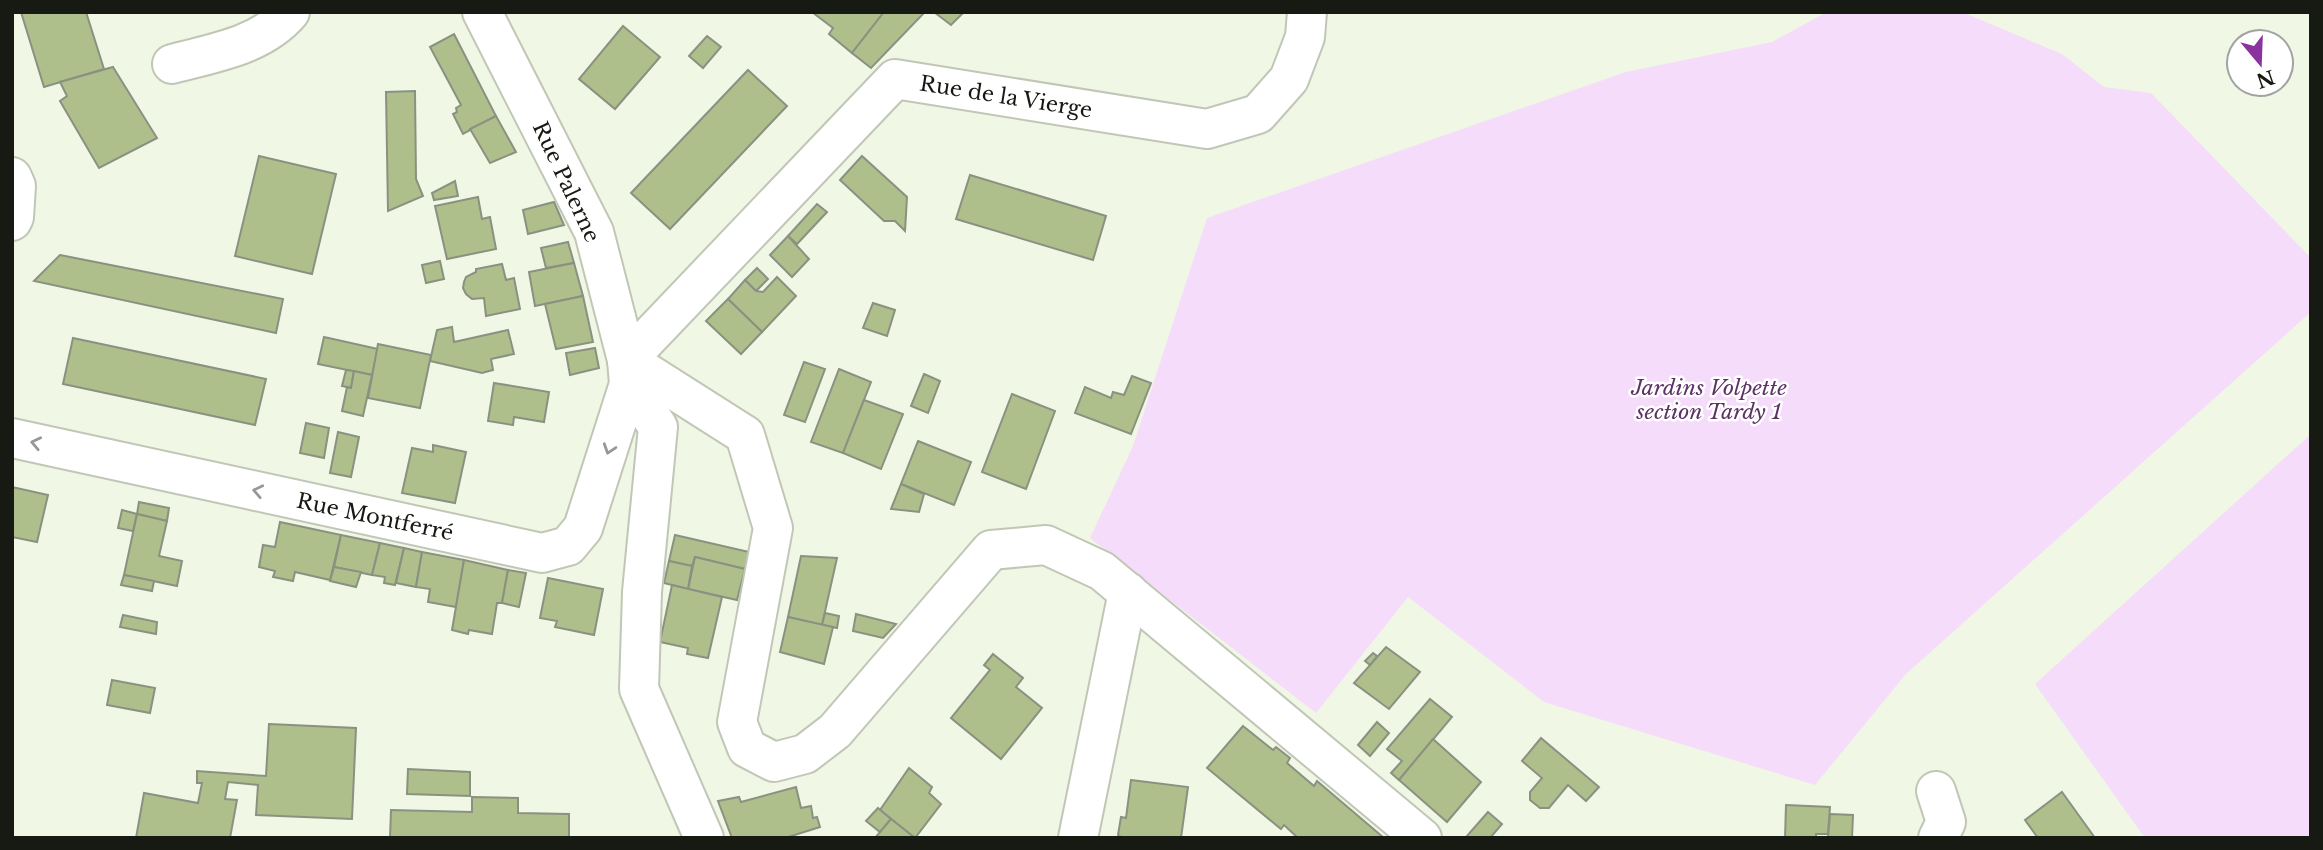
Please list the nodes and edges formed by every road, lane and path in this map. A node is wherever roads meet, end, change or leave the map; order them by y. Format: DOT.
graph roads {
  1 [pos="290,12"];
  2 [pos="482,12"];
  3 [pos="1307,12"];
  4 [pos="172,64"];
  5 [pos="12,177"];
  6 [pos="12,221"];
  7 [pos="628,372"];
  8 [pos="12,438"];
  9 [pos="1128,592"];
  10 [pos="1936,791"];
  11 [pos="704,838"];
  12 [pos="1078,838"];
  13 [pos="1422,838"];
  14 [pos="1938,838"];
  1 -- 4 [label="street"];
  2 -- 7 [label="street, Rue Palerne"];
  3 -- 7 [label="street, Rue de la Vierge"];
  5 -- 6 [label="street"];
  7 -- 8 [label="street, Rue Montferré, one-way"];
  7 -- 9 [label="street"];
  7 -- 11 [label="street"];
  9 -- 12 [label="street"];
  9 -- 13 [label="street"];
  10 -- 14 [label="street"];
}
